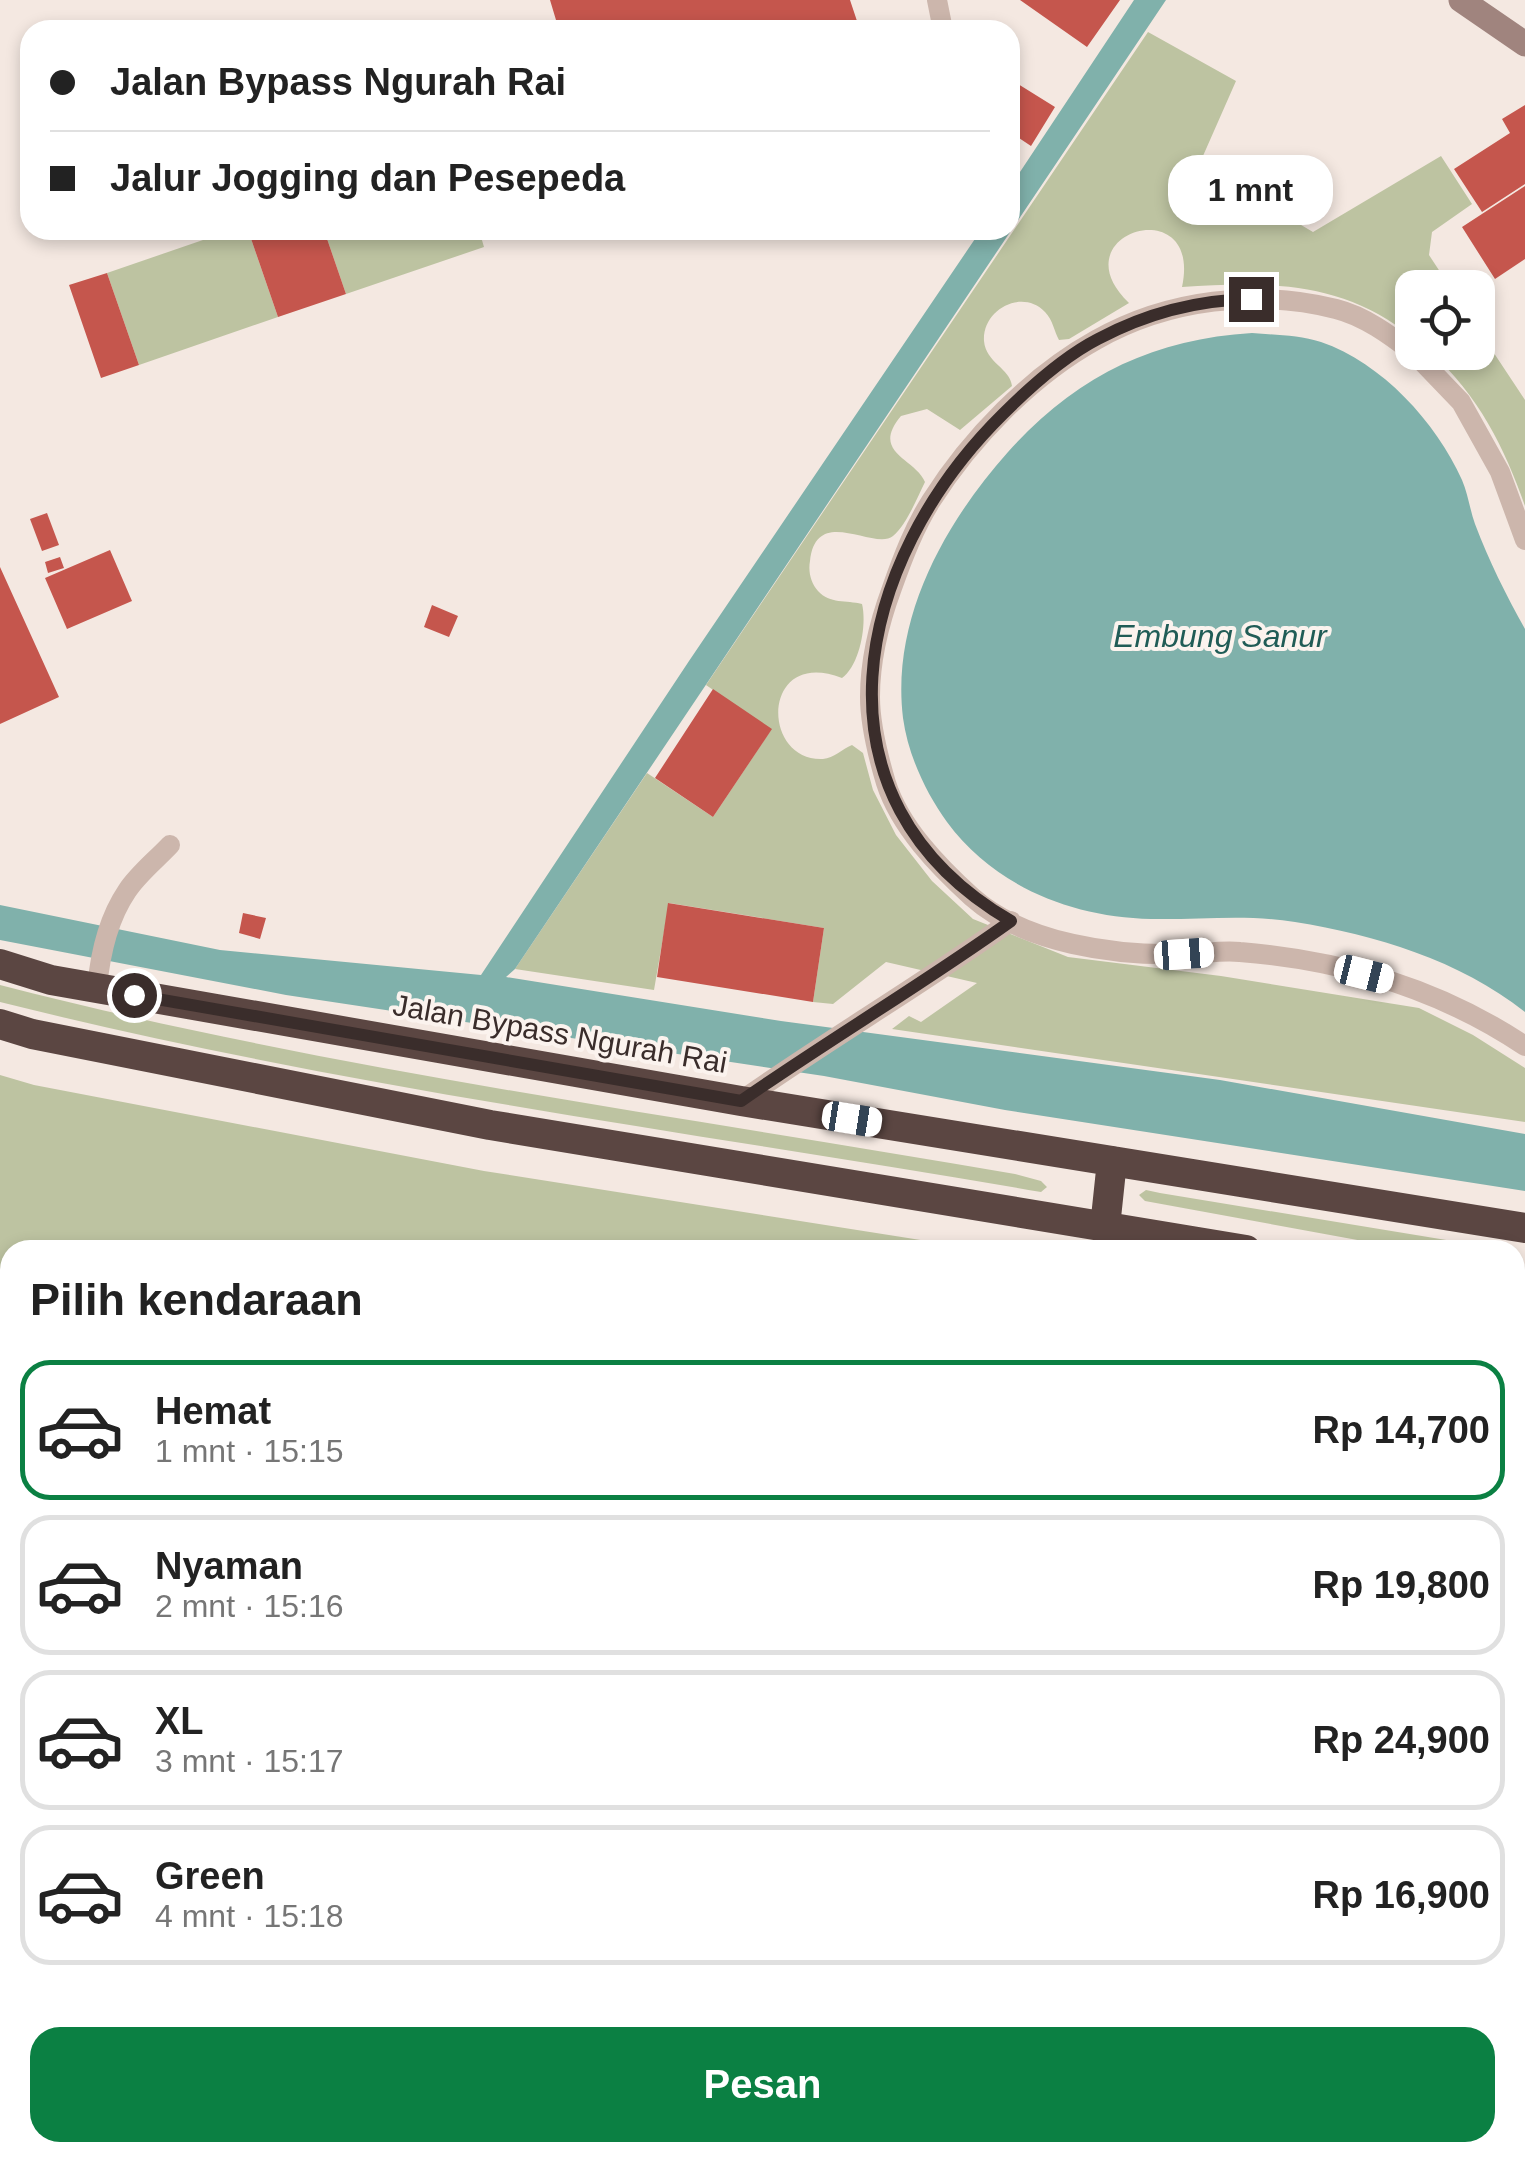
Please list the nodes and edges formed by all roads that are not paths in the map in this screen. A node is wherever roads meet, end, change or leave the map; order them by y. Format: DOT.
graph roads {
  1 [pos="1461,0"];
  2 [pos="1525,44"];
  3 [pos="1395,339"];
  4 [pos="1430,370"];
  5 [pos="1525,540"];
  6 [pos="170,846"];
  7 [pos="1011,921"];
  8 [pos="0,964"];
  9 [pos="98,977"];
  10 [pos="0,1024"];
  11 [pos="1525,1046"];
  12 [pos="741,1101"];
  13 [pos="1112,1161"];
  14 [pos="1105,1227"];
  15 [pos="1525,1228"];
  16 [pos="1185,1240"];
  1 -- 2 [label="street"];
  3 -- 7 [label="lane"];
  4 -- 5 [label="lane"];
  6 -- 9 [label="lane"];
  7 -- 11 [label="lane"];
  7 -- 12 [label="lane"];
  8 -- 9 [label="highway, Jalan Bypass Ngurah Rai"];
  9 -- 12 [label="highway, Jalan Bypass Ngurah Rai"];
  10 -- 14 [label="highway"];
  12 -- 13 [label="highway, Jalan Bypass Ngurah Rai"];
  13 -- 14 [label="highway"];
  13 -- 15 [label="highway, Jalan Bypass Ngurah Rai"];
  14 -- 16 [label="highway"];
}
